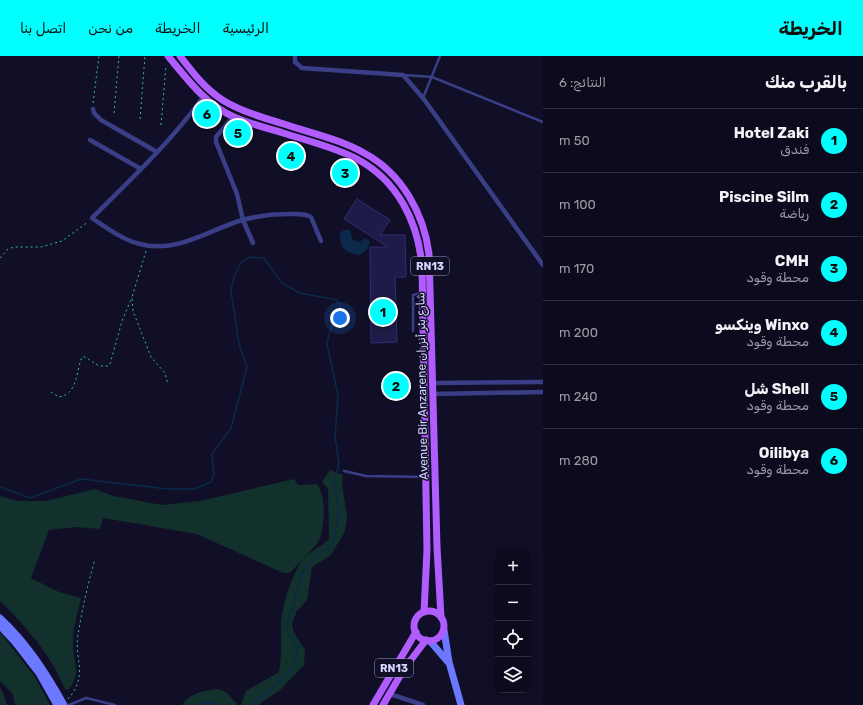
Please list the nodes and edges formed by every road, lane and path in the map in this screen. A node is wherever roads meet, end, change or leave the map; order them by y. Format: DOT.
graph roads {
  1 [pos="99,56"];
  2 [pos="119,56"];
  3 [pos="145,56"];
  4 [pos="168,56"];
  5 [pos="180,56"];
  6 [pos="295,56"];
  7 [pos="440,56"];
  8 [pos="166,64"];
  9 [pos="403,75"];
  10 [pos="432,76"];
  11 [pos="203,97"];
  12 [pos="423,98"];
  13 [pos="93,109"];
  14 [pos="114,113"];
  15 [pos="233,117"];
  16 [pos="140,118"];
  17 [pos="543,122"];
  18 [pos="161,125"];
  19 [pos="90,140"];
  20 [pos="157,152"];
  21 [pos="141,169"];
  22 [pos="92,218"];
  23 [pos="243,220"];
  24 [pos="321,241"];
  25 [pos="253,243"];
  26 [pos="148,246"];
  27 [pos="0,258"];
  28 [pos="543,265"];
  29 [pos="422,293"];
  30 [pos="132,298"];
  31 [pos="413,332"];
  32 [pos="543,382"];
  33 [pos="424,383"];
  34 [pos="433,383"];
  35 [pos="168,385"];
  36 [pos="51,392"];
  37 [pos="543,392"];
  38 [pos="424,394"];
  39 [pos="433,394"];
  40 [pos="344,471"];
  41 [pos="426,477"];
  42 [pos="94,559"];
  43 [pos="424,612"];
  44 [pos="441,617"];
  45 [pos="0,618"];
  46 [pos="0,626"];
  47 [pos="444,630"];
  48 [pos="416,632"];
  49 [pos="428,640"];
  50 [pos="449,662"];
  51 [pos="390,694"];
  52 [pos="63,705"];
  53 [pos="116,705"];
  54 [pos="373,705"];
  55 [pos="383,705"];
  56 [pos="423,705"];
  57 [pos="461,705"];
  1 -- 13 [label="path"];
  2 -- 14 [label="path"];
  3 -- 16 [label="path"];
  4 -- 11 [label="main road, Avenue Bir Anzarene شارع بئر أنزران / RN13"];
  5 -- 34 [label="main road, Avenue Bir Anzarene شارع بئر أنزران / RN13"];
  6 -- 9 [label="street"];
  7 -- 10 [label="lane"];
  8 -- 18 [label="path"];
  9 -- 10 [label="lane"];
  9 -- 12 [label="street"];
  10 -- 12 [label="lane"];
  10 -- 17 [label="lane"];
  11 -- 15 [label="main road, Avenue Bir Anzarene شارع بئر أنزران / RN13"];
  11 -- 20 [label="street"];
  12 -- 28 [label="street"];
  13 -- 20 [label="street"];
  15 -- 23 [label="street"];
  15 -- 29 [label="main road, Avenue Bir Anzarene شارع بئر أنزران / RN13"];
  19 -- 21 [label="street"];
  20 -- 21 [label="street"];
  21 -- 22 [label="street"];
  22 -- 26 [label="street"];
  22 -- 27 [label="path"];
  23 -- 24 [label="street"];
  23 -- 25 [label="street"];
  23 -- 26 [label="street"];
  26 -- 30 [label="path"];
  29 -- 31 [label="lane"];
  29 -- 33 [label="main road, Avenue Bir Anzarene شارع بئر أنزران / RN13"];
  30 -- 35 [label="path"];
  30 -- 36 [label="path"];
  32 -- 34 [label="street"];
  33 -- 34 [label="main road"];
  33 -- 38 [label="main road, Avenue Bir Anzarene شارع بئر أنزران / RN13"];
  34 -- 39 [label="main road, Avenue Bir Anzarene شارع بئر أنزران / RN13"];
  37 -- 39 [label="street"];
  38 -- 39 [label="main road"];
  38 -- 41 [label="main road, Avenue Bir Anzarene شارع بئر أنزران / RN13"];
  39 -- 44 [label="main road, Avenue Bir Anzarene شارع بئر أنزران / RN13"];
  40 -- 41 [label="lane"];
  41 -- 43 [label="main road, Avenue Bir Anzarene شارع بئر أنزران / RN13"];
  42 -- 52 [label="path"];
  43 -- 44 [label="main road"];
  43 -- 48 [label="main road, RN13"];
  44 -- 47 [label="main road, RN13"];
  45 -- 52 [label="main road"];
  46 -- 52 [label="main road"];
  47 -- 49 [label="main road, RN13"];
  47 -- 50 [label="main road"];
  48 -- 49 [label="main road"];
  48 -- 54 [label="main road, RN13"];
  49 -- 50 [label="main road"];
  49 -- 51 [label="main road, RN13"];
  50 -- 57 [label="main road"];
  51 -- 55 [label="main road, RN13"];
  51 -- 56 [label="street"];
  52 -- 53 [label="lane"];
}
